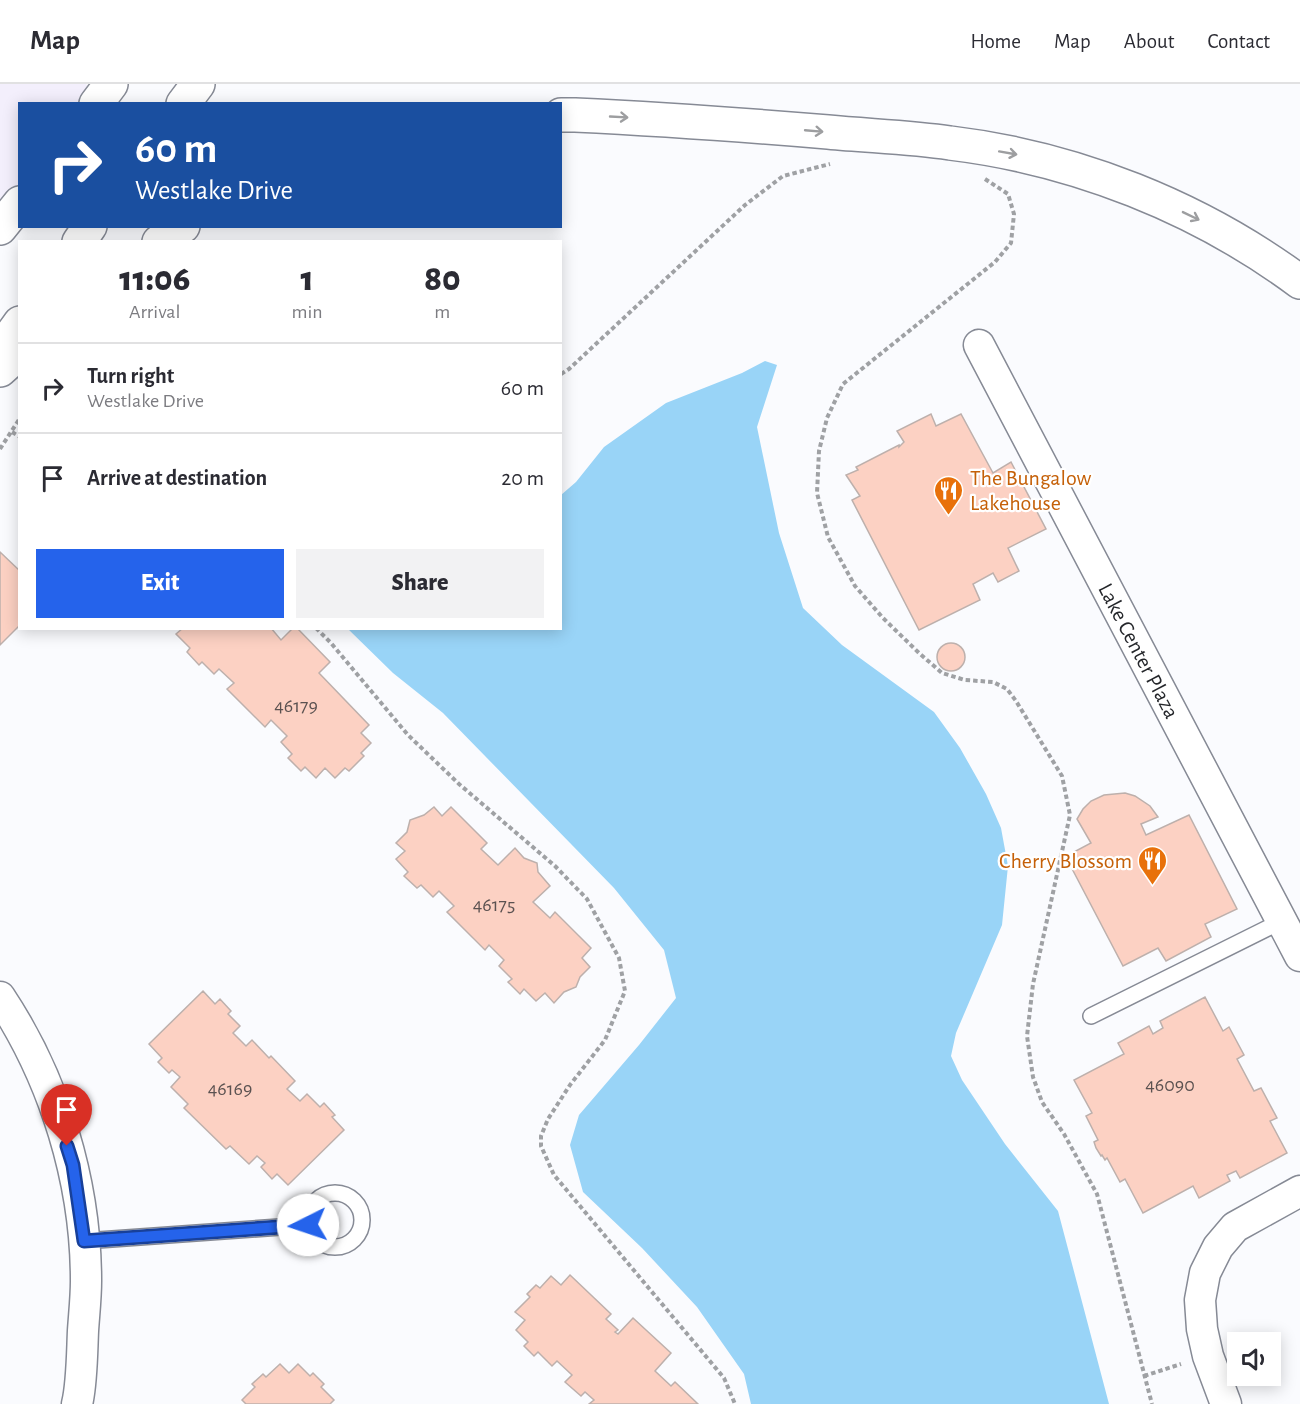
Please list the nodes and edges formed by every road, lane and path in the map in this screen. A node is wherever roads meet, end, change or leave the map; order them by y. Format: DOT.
graph roads {
  1 [pos="111,84"];
  2 [pos="198,84"];
  3 [pos="98,102"];
  4 [pos="184,102"];
  5 [pos="562,115"];
  6 [pos="833,163"];
  7 [pos="984,179"];
  8 [pos="18,206"];
  9 [pos="0,228"];
  10 [pos="180,228"];
  11 [pos="162,240"];
  12 [pos="1300,282"];
  13 [pos="18,327"];
  14 [pos="979,345"];
  15 [pos="0,351"];
  16 [pos="18,354"];
  17 [pos="0,370"];
  18 [pos="562,373"];
  19 [pos="18,422"];
  20 [pos="12,432"];
  21 [pos="18,436"];
  22 [pos="0,449"];
  23 [pos="318,630"];
  24 [pos="1282,921"];
  25 [pos="1300,956"];
  26 [pos="0,997"];
  27 [pos="1090,1016"];
  28 [pos="1300,1191"];
  29 [pos="308,1225"];
  30 [pos="84,1241"];
  31 [pos="1208,1356"];
  32 [pos="1144,1376"];
  33 [pos="77,1404"];
  34 [pos="735,1404"];
  35 [pos="1152,1404"];
  36 [pos="1226,1404"];
  1 -- 3 [label="main road"];
  2 -- 4 [label="main road"];
  5 -- 12 [label="main road, one-way"];
  6 -- 18 [label="path"];
  7 -- 32 [label="path"];
  8 -- 9 [label="main road"];
  10 -- 11 [label="main road"];
  13 -- 15 [label="main road"];
  14 -- 24 [label="street, Lake Center Plaza"];
  16 -- 17 [label="main road"];
  19 -- 20 [label="path"];
  20 -- 21 [label="path"];
  20 -- 22 [label="path"];
  23 -- 34 [label="path"];
  24 -- 25 [label="street, Lake Center Plaza"];
  24 -- 27 [label="lane"];
  26 -- 30 [label="street"];
  28 -- 31 [label="street"];
  29 -- 30 [label="lane"];
  30 -- 33 [label="street"];
  31 -- 32 [label="path"];
  31 -- 36 [label="street"];
  32 -- 35 [label="path"];
}
